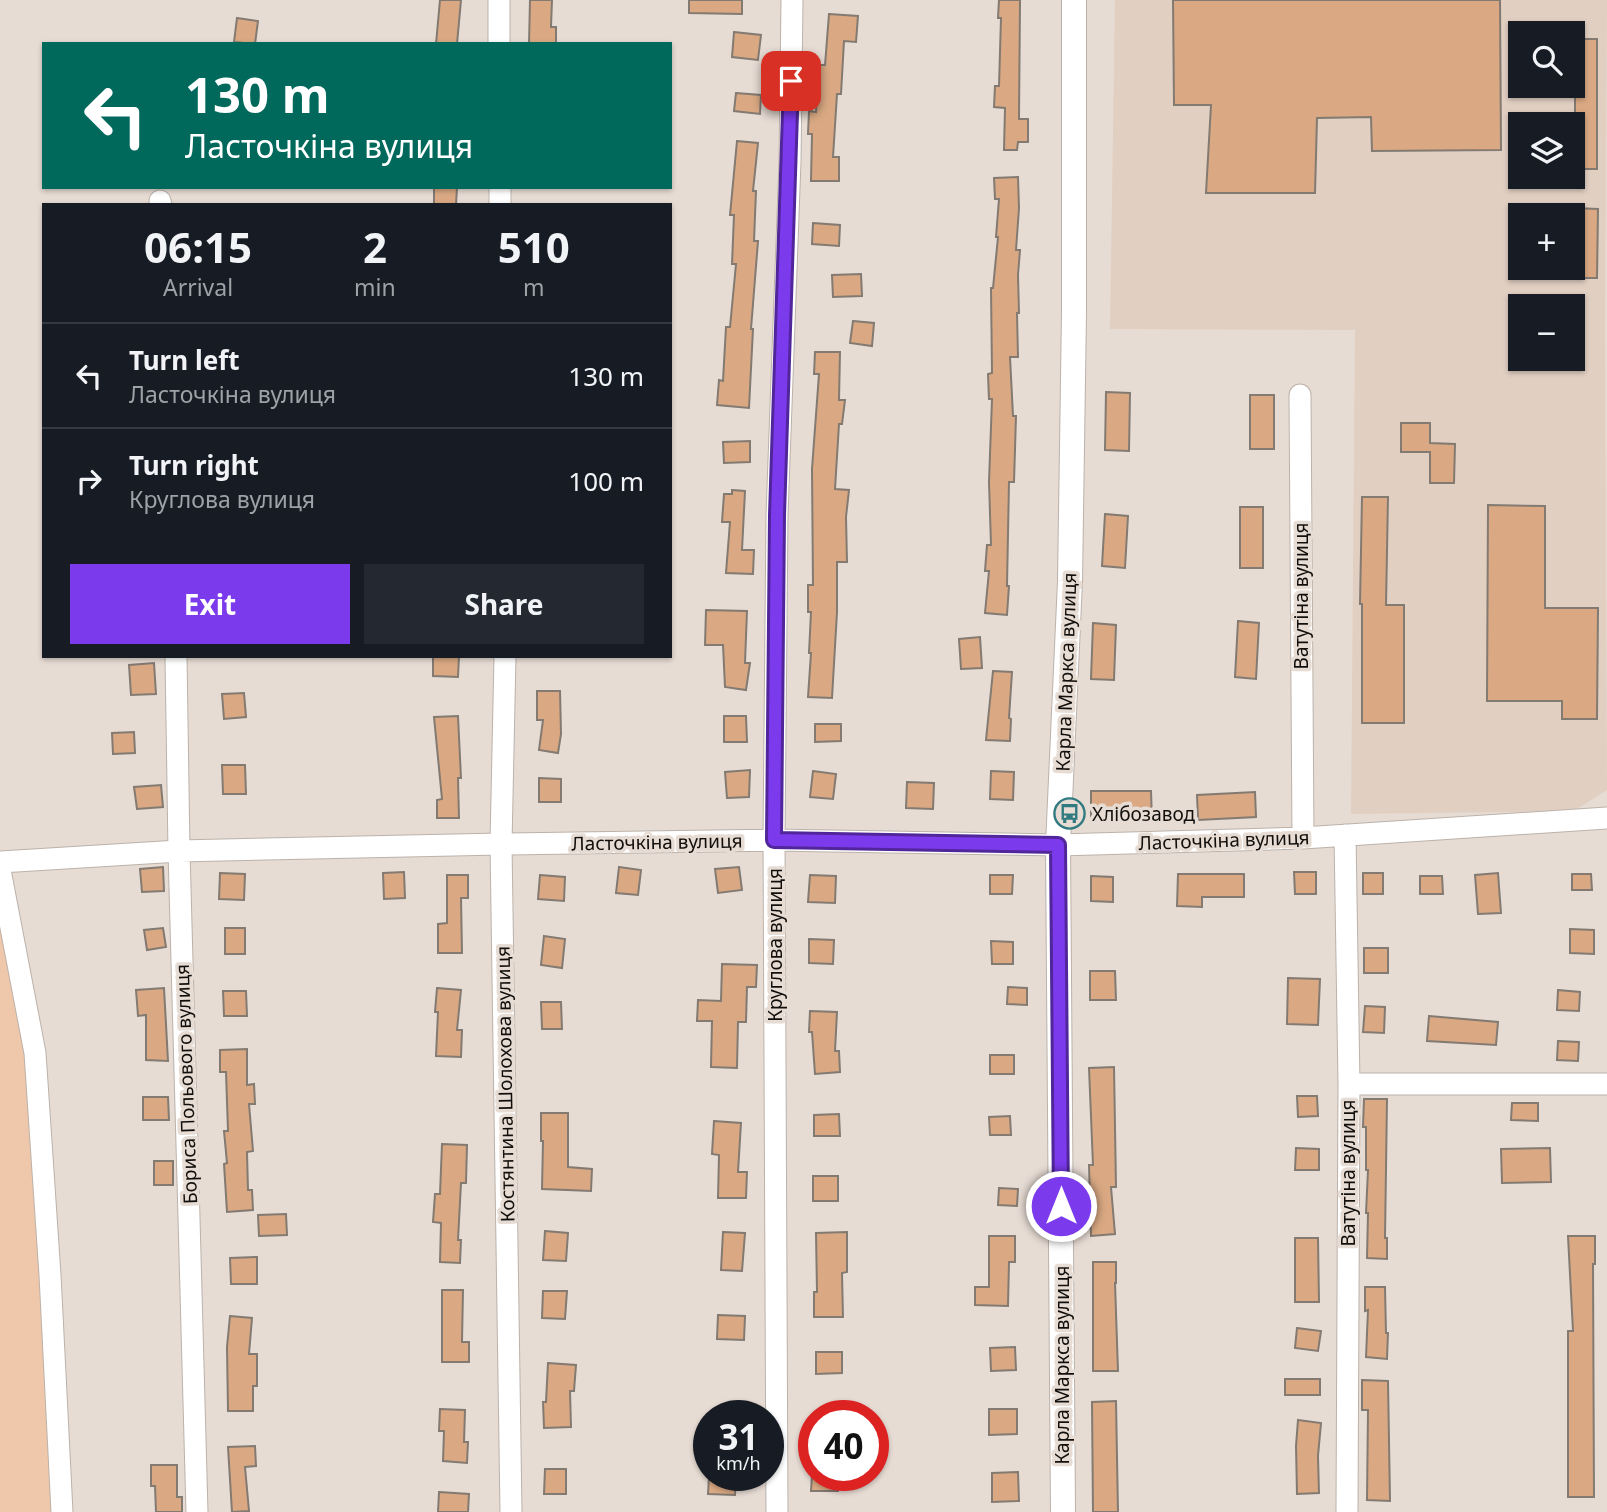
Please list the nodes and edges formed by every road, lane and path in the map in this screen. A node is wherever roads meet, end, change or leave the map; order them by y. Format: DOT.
graph roads {
  1 [pos="499,0"];
  2 [pos="792,0"];
  3 [pos="1074,0"];
  4 [pos="499,42"];
  5 [pos="1300,395"];
  6 [pos="176,658"];
  7 [pos="505,658"];
  8 [pos="1607,818"];
  9 [pos="1345,835"];
  10 [pos="1303,838"];
  11 [pos="774,840"];
  12 [pos="501,844"];
  13 [pos="1058,845"];
  14 [pos="179,851"];
  15 [pos="0,862"];
  16 [pos="0,870"];
  17 [pos="1349,1084"];
  18 [pos="1607,1084"];
  19 [pos="62,1512"];
  20 [pos="197,1512"];
  21 [pos="511,1512"];
  22 [pos="776,1512"];
  23 [pos="1063,1512"];
  24 [pos="1347,1512"];
  1 -- 4 [label="street"];
  2 -- 11 [label="street, Круглова вулиця"];
  3 -- 13 [label="street, Карла Маркса вулиця"];
  5 -- 10 [label="street, Ватутіна вулиця"];
  6 -- 14 [label="street, Бориса Польового вулиця"];
  7 -- 12 [label="street, Костянтина Шолохова вулиця"];
  8 -- 9 [label="street, Ласточкіна вулиця"];
  9 -- 10 [label="street, Ласточкіна вулиця"];
  9 -- 17 [label="street, Ватутіна вулиця"];
  10 -- 13 [label="street, Ласточкіна вулиця"];
  11 -- 12 [label="street, Ласточкіна вулиця"];
  11 -- 13 [label="street, Ласточкіна вулиця"];
  11 -- 22 [label="street, Круглова вулиця"];
  12 -- 14 [label="street, Ласточкіна вулиця"];
  12 -- 21 [label="street, Костянтина Шолохова вулиця"];
  13 -- 23 [label="street, Карла Маркса вулиця"];
  14 -- 15 [label="street, Ласточкіна вулиця"];
  14 -- 20 [label="street, Бориса Польового вулиця"];
  16 -- 19 [label="street"];
  17 -- 18 [label="street"];
  17 -- 24 [label="street, Ватутіна вулиця"];
}
